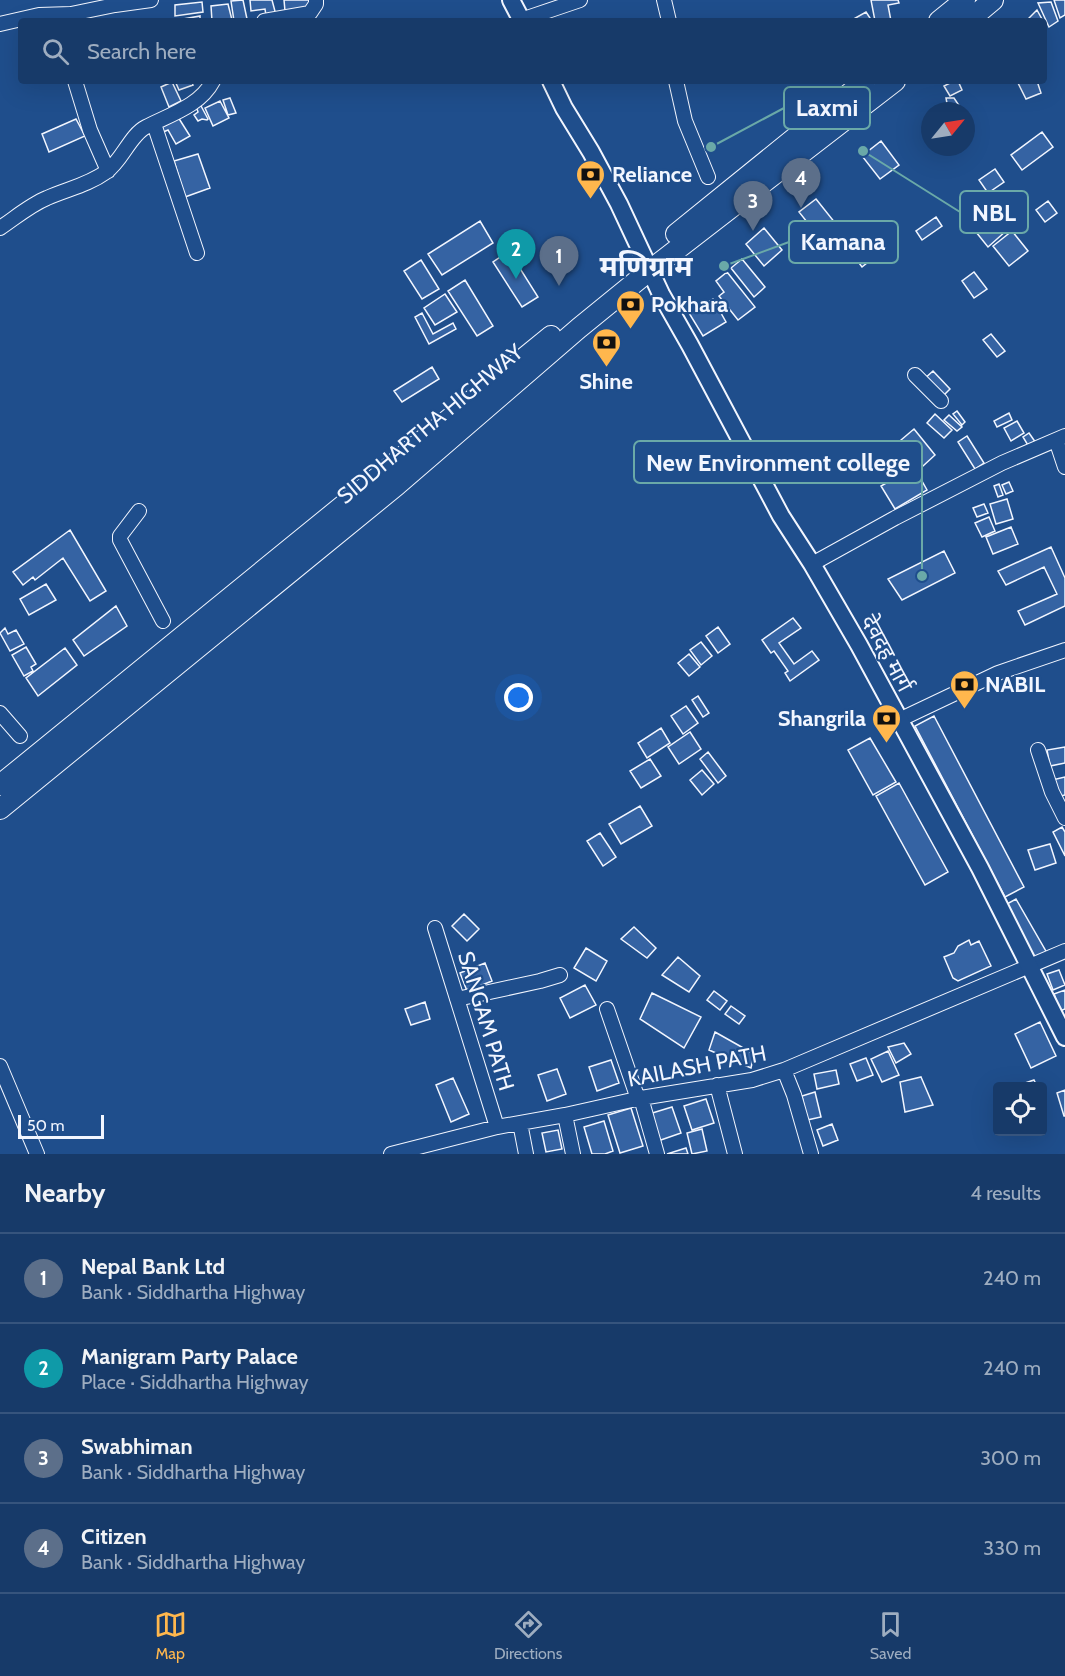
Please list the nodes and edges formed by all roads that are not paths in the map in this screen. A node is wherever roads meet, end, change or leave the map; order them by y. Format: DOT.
graph roads {
  1 [pos="46,0"];
  2 [pos="152,0"];
  3 [pos="316,0"];
  4 [pos="511,0"];
  5 [pos="580,0"];
  6 [pos="664,0"];
  7 [pos="965,0"];
  8 [pos="993,0"];
  9 [pos="115,2"];
  10 [pos="26,18"];
  11 [pos="54,18"];
  12 [pos="281,18"];
  13 [pos="520,18"];
  14 [pos="527,18"];
  15 [pos="668,18"];
  16 [pos="943,18"];
  17 [pos="972,18"];
  18 [pos="18,20"];
  19 [pos="0,24"];
  20 [pos="76,84"];
  21 [pos="211,84"];
  22 [pos="552,84"];
  23 [pos="677,84"];
  24 [pos="860,84"];
  25 [pos="891,84"];
  26 [pos="154,124"];
  27 [pos="108,171"];
  28 [pos="708,177"];
  29 [pos="0,228"];
  30 [pos="197,253"];
  31 [pos="646,266"];
  32 [pos="915,375"];
  33 [pos="941,400"];
  34 [pos="1061,438"];
  35 [pos="1065,467"];
  36 [pos="139,511"];
  37 [pos="812,564"];
  38 [pos="163,621"];
  39 [pos="1065,650"];
  40 [pos="0,713"];
  41 [pos="898,720"];
  42 [pos="20,736"];
  43 [pos="1038,750"];
  44 [pos="0,785"];
  45 [pos="0,809"];
  46 [pos="1065,818"];
  47 [pos="435,928"];
  48 [pos="1065,951"];
  49 [pos="1030,966"];
  50 [pos="560,975"];
  51 [pos="458,999"];
  52 [pos="607,1009"];
  53 [pos="1065,1037"];
  54 [pos="0,1066"];
  55 [pos="784,1070"];
  56 [pos="717,1085"];
  57 [pos="640,1099"];
  58 [pos="565,1115"];
  59 [pos="520,1124"];
  60 [pos="497,1127"];
  61 [pos="37,1154"];
  62 [pos="391,1154"];
  63 [pos="526,1154"];
  64 [pos="573,1154"];
  65 [pos="657,1154"];
  66 [pos="735,1154"];
  67 [pos="811,1154"];
  1 -- 11 [label="street"];
  2 -- 9 [label="street"];
  3 -- 12 [label="street"];
  4 -- 13 [label="main road"];
  5 -- 14 [label="street"];
  6 -- 15 [label="street"];
  7 -- 16 [label="highway"];
  8 -- 17 [label="highway"];
  9 -- 11 [label="street"];
  10 -- 11 [label="street"];
  18 -- 19 [label="street"];
  20 -- 27 [label="street"];
  21 -- 26 [label="street"];
  22 -- 31 [label="main road, देवदह मार्ग"];
  23 -- 28 [label="street"];
  24 -- 31 [label="highway, SIDDHARTHA HIGHWAY"];
  25 -- 31 [label="highway, SIDDHARTHA HIGHWAY"];
  26 -- 27 [label="street"];
  26 -- 30 [label="street"];
  27 -- 29 [label="street"];
  31 -- 37 [label="main road, देवदह मार्ग"];
  31 -- 44 [label="highway, SIDDHARTHA HIGHWAY"];
  31 -- 45 [label="highway, SIDDHARTHA HIGHWAY"];
  32 -- 33 [label="street"];
  34 -- 35 [label="street"];
  34 -- 37 [label="street"];
  36 -- 38 [label="street"];
  37 -- 41 [label="main road, देवदह मार्ग"];
  39 -- 41 [label="street"];
  40 -- 42 [label="street"];
  41 -- 49 [label="main road, देवदह मार्ग"];
  43 -- 46 [label="street"];
  47 -- 51 [label="street, SANGAM PATH"];
  48 -- 49 [label="street, KAILASH PATH"];
  49 -- 53 [label="main road, देवदह मार्ग"];
  49 -- 55 [label="street, KAILASH PATH"];
  50 -- 51 [label="street"];
  51 -- 60 [label="street, SANGAM PATH"];
  52 -- 57 [label="street"];
  54 -- 61 [label="street"];
  55 -- 56 [label="street, KAILASH PATH"];
  55 -- 67 [label="street"];
  56 -- 57 [label="street, KAILASH PATH"];
  56 -- 66 [label="street"];
  57 -- 58 [label="street, KAILASH PATH"];
  57 -- 65 [label="street"];
  58 -- 59 [label="street, KAILASH PATH"];
  58 -- 64 [label="street"];
  59 -- 60 [label="street, KAILASH PATH"];
  59 -- 63 [label="street"];
  60 -- 62 [label="street, KAILASH PATH"];
}
